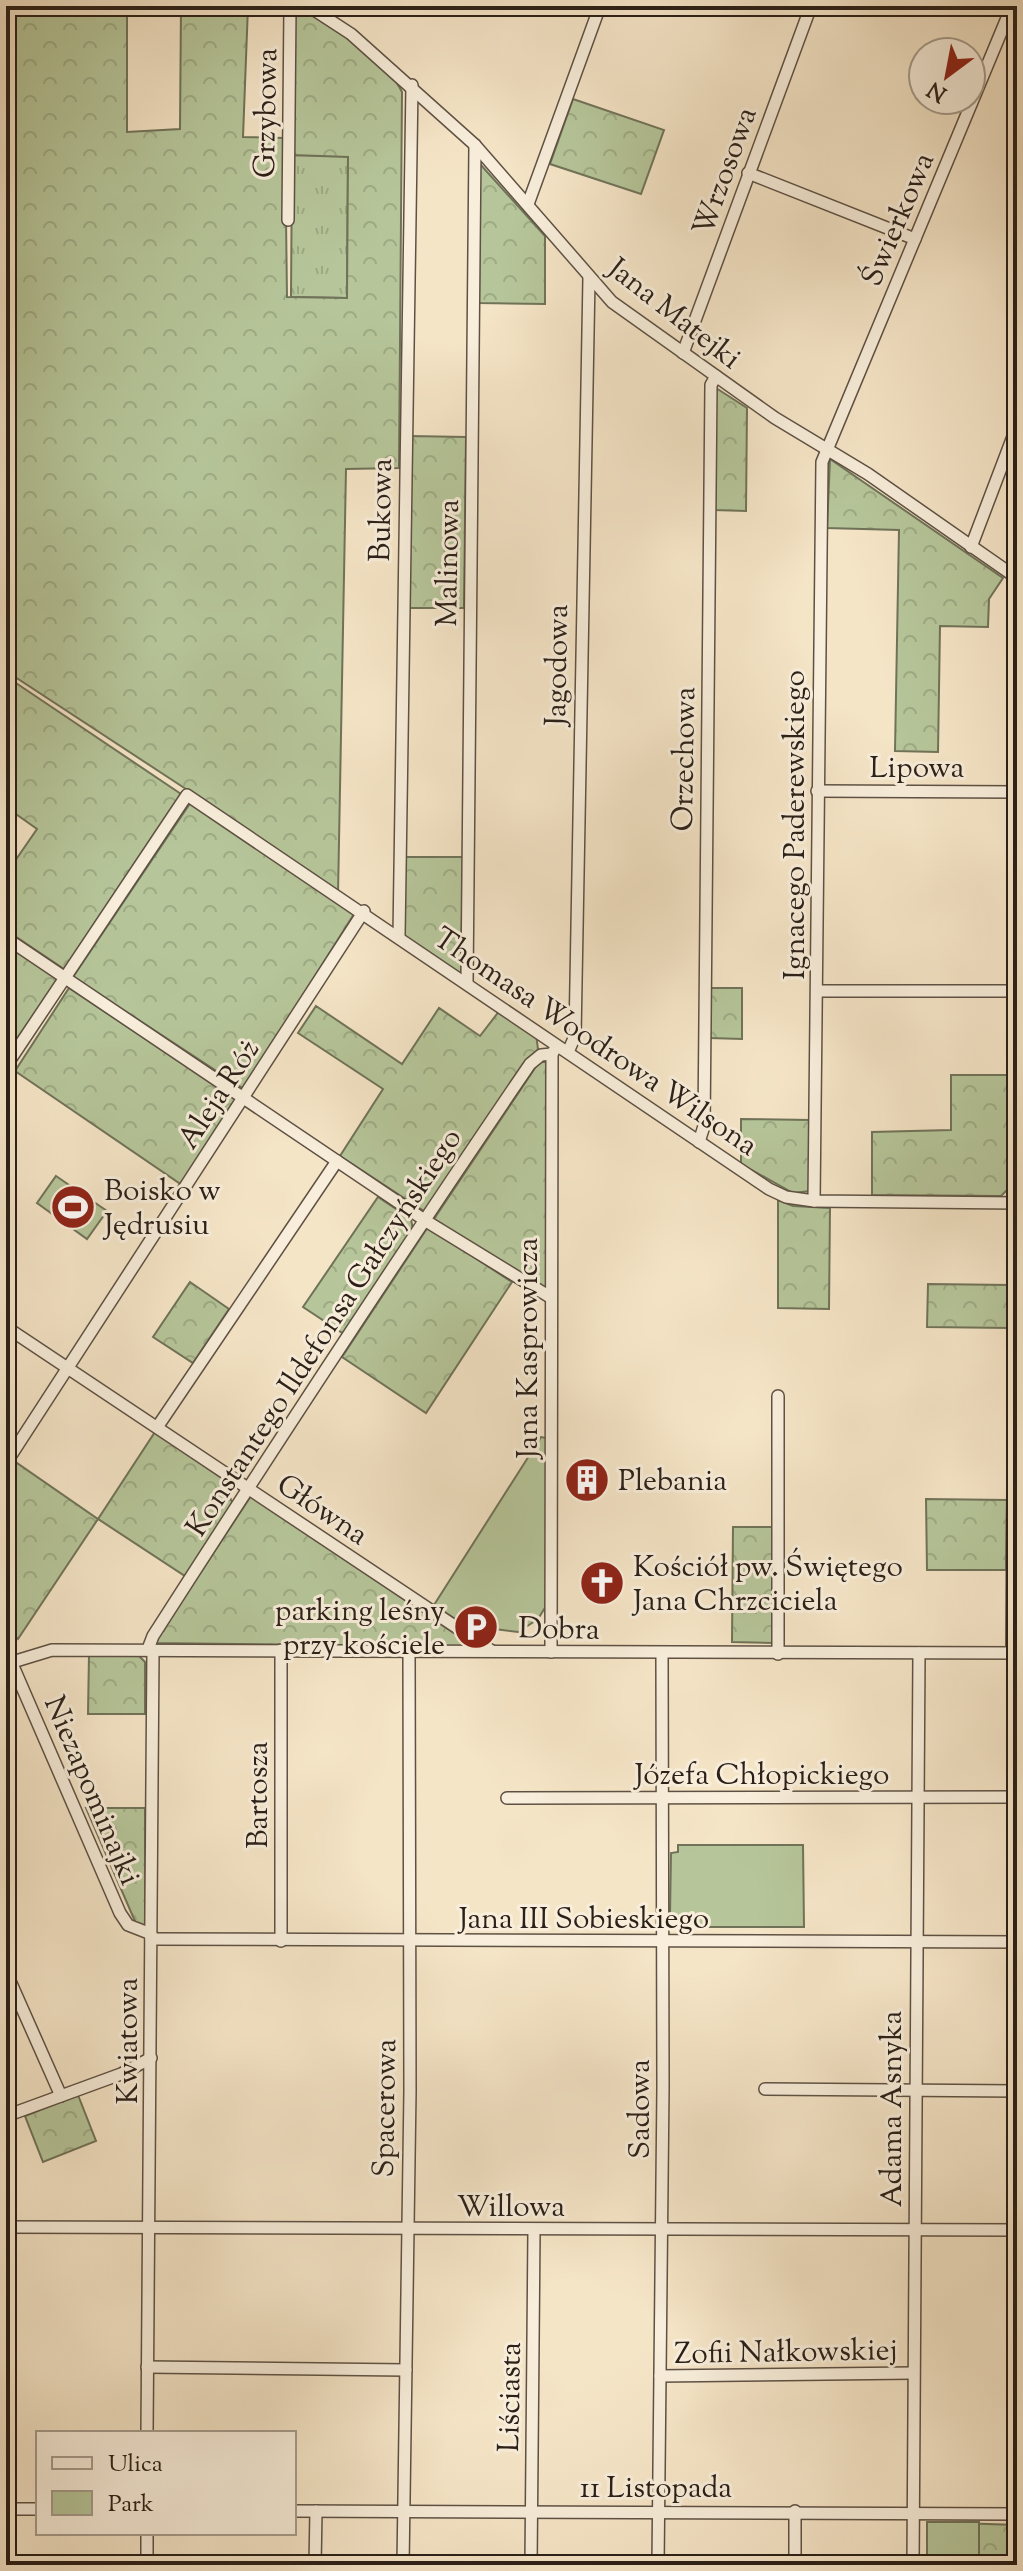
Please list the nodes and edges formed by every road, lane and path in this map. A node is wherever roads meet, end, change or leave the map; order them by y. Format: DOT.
graph roads {
  1 [pos="290,6"];
  2 [pos="308,6"];
  3 [pos="600,6"];
  4 [pos="811,6"];
  5 [pos="1012,6"];
  6 [pos="412,85"];
  7 [pos="475,145"];
  8 [pos="748,173"];
  9 [pos="528,204"];
  10 [pos="288,220"];
  11 [pos="915,239"];
  12 [pos="589,278"];
  13 [pos="683,353"];
  14 [pos="716,376"];
  15 [pos="1017,426"];
  16 [pos="827,450"];
  17 [pos="971,547"];
  18 [pos="1017,578"];
  19 [pos="817,791"];
  20 [pos="1017,792"];
  21 [pos="364,911"];
  22 [pos="399,936"];
  23 [pos="6,938"];
  24 [pos="64,977"];
  25 [pos="467,982"];
  26 [pos="817,991"];
  27 [pos="1016,991"];
  28 [pos="554,1050"];
  29 [pos="568,1052"];
  30 [pos="6,1066"];
  31 [pos="1017,1080"];
  32 [pos="244,1099"];
  33 [pos="699,1142"];
  34 [pos="337,1161"];
  35 [pos="814,1201"];
  36 [pos="1017,1203"];
  37 [pos="426,1221"];
  38 [pos="550,1297"];
  39 [pos="6,1327"];
  40 [pos="67,1368"];
  41 [pos="778,1396"];
  42 [pos="158,1426"];
  43 [pos="6,1463"];
  44 [pos="248,1488"];
  45 [pos="150,1650"];
  46 [pos="281,1650"];
  47 [pos="409,1651"];
  48 [pos="492,1651"];
  49 [pos="551,1652"];
  50 [pos="662,1653"];
  51 [pos="919,1653"];
  52 [pos="1014,1653"];
  53 [pos="778,1654"];
  54 [pos="8,1658"];
  55 [pos="1017,1797"];
  56 [pos="507,1798"];
  57 [pos="919,1798"];
  58 [pos="664,1799"];
  59 [pos="151,1936"];
  60 [pos="281,1941"];
  61 [pos="408,1942"];
  62 [pos="663,1942"];
  63 [pos="916,1942"];
  64 [pos="1017,1942"];
  65 [pos="6,1972"];
  66 [pos="151,2058"];
  67 [pos="765,2089"];
  68 [pos="915,2090"];
  69 [pos="1017,2091"];
  70 [pos="61,2096"];
  71 [pos="6,2116"];
  72 [pos="7,2226"];
  73 [pos="148,2229"];
  74 [pos="914,2229"];
  75 [pos="534,2230"];
  76 [pos="662,2230"];
  77 [pos="1017,2230"];
  78 [pos="407,2231"];
  79 [pos="147,2367"];
  80 [pos="406,2370"];
  81 [pos="913,2373"];
  82 [pos="660,2376"];
  83 [pos="147,2431"];
  84 [pos="6,2509"];
  85 [pos="36,2509"];
  86 [pos="296,2511"];
  87 [pos="316,2511"];
  88 [pos="531,2511"];
  89 [pos="795,2511"];
  90 [pos="403,2512"];
  91 [pos="659,2512"];
  92 [pos="914,2512"];
  93 [pos="1017,2514"];
  94 [pos="147,2535"];
  95 [pos="147,2565"];
  96 [pos="315,2565"];
  97 [pos="403,2565"];
  98 [pos="531,2565"];
  99 [pos="658,2565"];
  100 [pos="795,2565"];
  101 [pos="913,2565"];
  1 -- 10 [label="street, Grzybowa"];
  2 -- 6 [label="street, Jana Matejki"];
  3 -- 9 [label="street"];
  4 -- 8 [label="street, Wrzosowa"];
  5 -- 11 [label="street, Świerkowa"];
  6 -- 7 [label="street, Jana Matejki"];
  6 -- 22 [label="street, Bukowa"];
  7 -- 9 [label="street, Jana Matejki"];
  7 -- 25 [label="street, Malinowa"];
  8 -- 11 [label="street"];
  8 -- 13 [label="street, Wrzosowa"];
  9 -- 12 [label="street, Jana Matejki"];
  11 -- 16 [label="street, Świerkowa"];
  12 -- 13 [label="street, Jana Matejki"];
  12 -- 29 [label="street, Jagodowa"];
  13 -- 14 [label="street, Jana Matejki"];
  14 -- 16 [label="street, Jana Matejki"];
  14 -- 33 [label="street, Orzechowa"];
  15 -- 17 [label="street"];
  16 -- 17 [label="street, Jana Matejki"];
  16 -- 19 [label="street, Ignacego Paderewskiego"];
  17 -- 18 [label="street, Jana Matejki"];
  19 -- 20 [label="street, Lipowa"];
  19 -- 26 [label="street, Ignacego Paderewskiego"];
  21 -- 22 [label="street, Thomasa Woodrowa Wilsona"];
  21 -- 24 [label="street, Thomasa Woodrowa Wilsona"];
  21 -- 32 [label="street, Aleja Róż"];
  22 -- 25 [label="street, Thomasa Woodrowa Wilsona"];
  23 -- 24 [label="street"];
  24 -- 30 [label="street"];
  24 -- 32 [label="street"];
  25 -- 28 [label="street, Thomasa Woodrowa Wilsona"];
  26 -- 27 [label="street"];
  26 -- 35 [label="street, Ignacego Paderewskiego"];
  27 -- 31 [label="street"];
  28 -- 29 [label="street, Thomasa Woodrowa Wilsona"];
  28 -- 37 [label="street, Konstantego Ildefonsa Gałczyńskiego"];
  28 -- 38 [label="street, Jana Kasprowicza"];
  29 -- 33 [label="street, Thomasa Woodrowa Wilsona"];
  31 -- 36 [label="street"];
  32 -- 34 [label="street"];
  32 -- 40 [label="street, Aleja Róż"];
  33 -- 35 [label="street, Thomasa Woodrowa Wilsona"];
  34 -- 37 [label="street"];
  34 -- 42 [label="street"];
  35 -- 36 [label="street, Thomasa Woodrowa Wilsona"];
  36 -- 52 [label="street"];
  37 -- 38 [label="street"];
  37 -- 44 [label="street, Konstantego Ildefonsa Gałczyńskiego"];
  38 -- 49 [label="street, Jana Kasprowicza"];
  39 -- 40 [label="street, Główna"];
  40 -- 42 [label="street, Główna"];
  40 -- 43 [label="street, Aleja Róż"];
  41 -- 53 [label="street"];
  42 -- 44 [label="street, Główna"];
  44 -- 45 [label="street, Konstantego Ildefonsa Gałczyńskiego"];
  44 -- 48 [label="street, Główna"];
  45 -- 46 [label="street, Dobra"];
  45 -- 54 [label="street, Dobra"];
  45 -- 59 [label="street, Kwiatowa"];
  46 -- 47 [label="street, Dobra"];
  46 -- 60 [label="street, Bartosza"];
  47 -- 48 [label="street, Dobra"];
  47 -- 61 [label="street, Spacerowa"];
  48 -- 49 [label="street, Dobra"];
  49 -- 50 [label="street, Dobra"];
  50 -- 53 [label="street, Dobra"];
  50 -- 58 [label="street, Sadowa"];
  51 -- 52 [label="street, Dobra"];
  51 -- 53 [label="street, Dobra"];
  51 -- 57 [label="street, Adama Asnyka"];
  54 -- 59 [label="street, Niezapominajki"];
  55 -- 57 [label="street, Józefa Chłopickiego"];
  56 -- 58 [label="street, Józefa Chłopickiego"];
  57 -- 58 [label="street, Józefa Chłopickiego"];
  57 -- 63 [label="street, Adama Asnyka"];
  58 -- 62 [label="street, Sadowa"];
  59 -- 60 [label="street, Jana III Sobieskiego"];
  59 -- 66 [label="street, Kwiatowa"];
  60 -- 61 [label="street, Jana III Sobieskiego"];
  61 -- 62 [label="street, Jana III Sobieskiego"];
  61 -- 78 [label="street, Spacerowa"];
  62 -- 63 [label="street, Jana III Sobieskiego"];
  62 -- 76 [label="street, Sadowa"];
  63 -- 64 [label="street, Jana III Sobieskiego"];
  63 -- 68 [label="street, Adama Asnyka"];
  65 -- 70 [label="street"];
  66 -- 70 [label="street"];
  66 -- 73 [label="street, Kwiatowa"];
  67 -- 68 [label="street"];
  68 -- 69 [label="street"];
  68 -- 74 [label="street, Adama Asnyka"];
  70 -- 71 [label="street"];
  72 -- 73 [label="street, Willowa"];
  73 -- 78 [label="street, Willowa"];
  73 -- 79 [label="street, Kwiatowa"];
  74 -- 76 [label="street, Willowa"];
  74 -- 77 [label="street, Willowa"];
  74 -- 81 [label="street, Adama Asnyka"];
  75 -- 76 [label="street, Willowa"];
  75 -- 78 [label="street, Willowa"];
  75 -- 88 [label="street, Liściasta"];
  76 -- 82 [label="street, Sadowa"];
  78 -- 80 [label="street, Spacerowa"];
  79 -- 80 [label="street"];
  79 -- 83 [label="street, Kwiatowa"];
  80 -- 90 [label="street, Spacerowa"];
  81 -- 82 [label="street, Zofii Nałkowskiej"];
  81 -- 92 [label="street, Adama Asnyka"];
  82 -- 91 [label="street, Sadowa"];
  84 -- 85 [label="street"];
  86 -- 87 [label="street, 11 Listopada"];
  87 -- 90 [label="street, 11 Listopada"];
  87 -- 96 [label="street"];
  88 -- 90 [label="street, 11 Listopada"];
  88 -- 91 [label="street, 11 Listopada"];
  88 -- 98 [label="street, Liściasta"];
  89 -- 91 [label="street, 11 Listopada"];
  89 -- 92 [label="street, 11 Listopada"];
  89 -- 100 [label="street"];
  90 -- 97 [label="street, Spacerowa"];
  91 -- 99 [label="street, Sadowa"];
  92 -- 93 [label="street, 11 Listopada"];
  92 -- 101 [label="street, Adama Asnyka"];
  94 -- 95 [label="street"];
}
